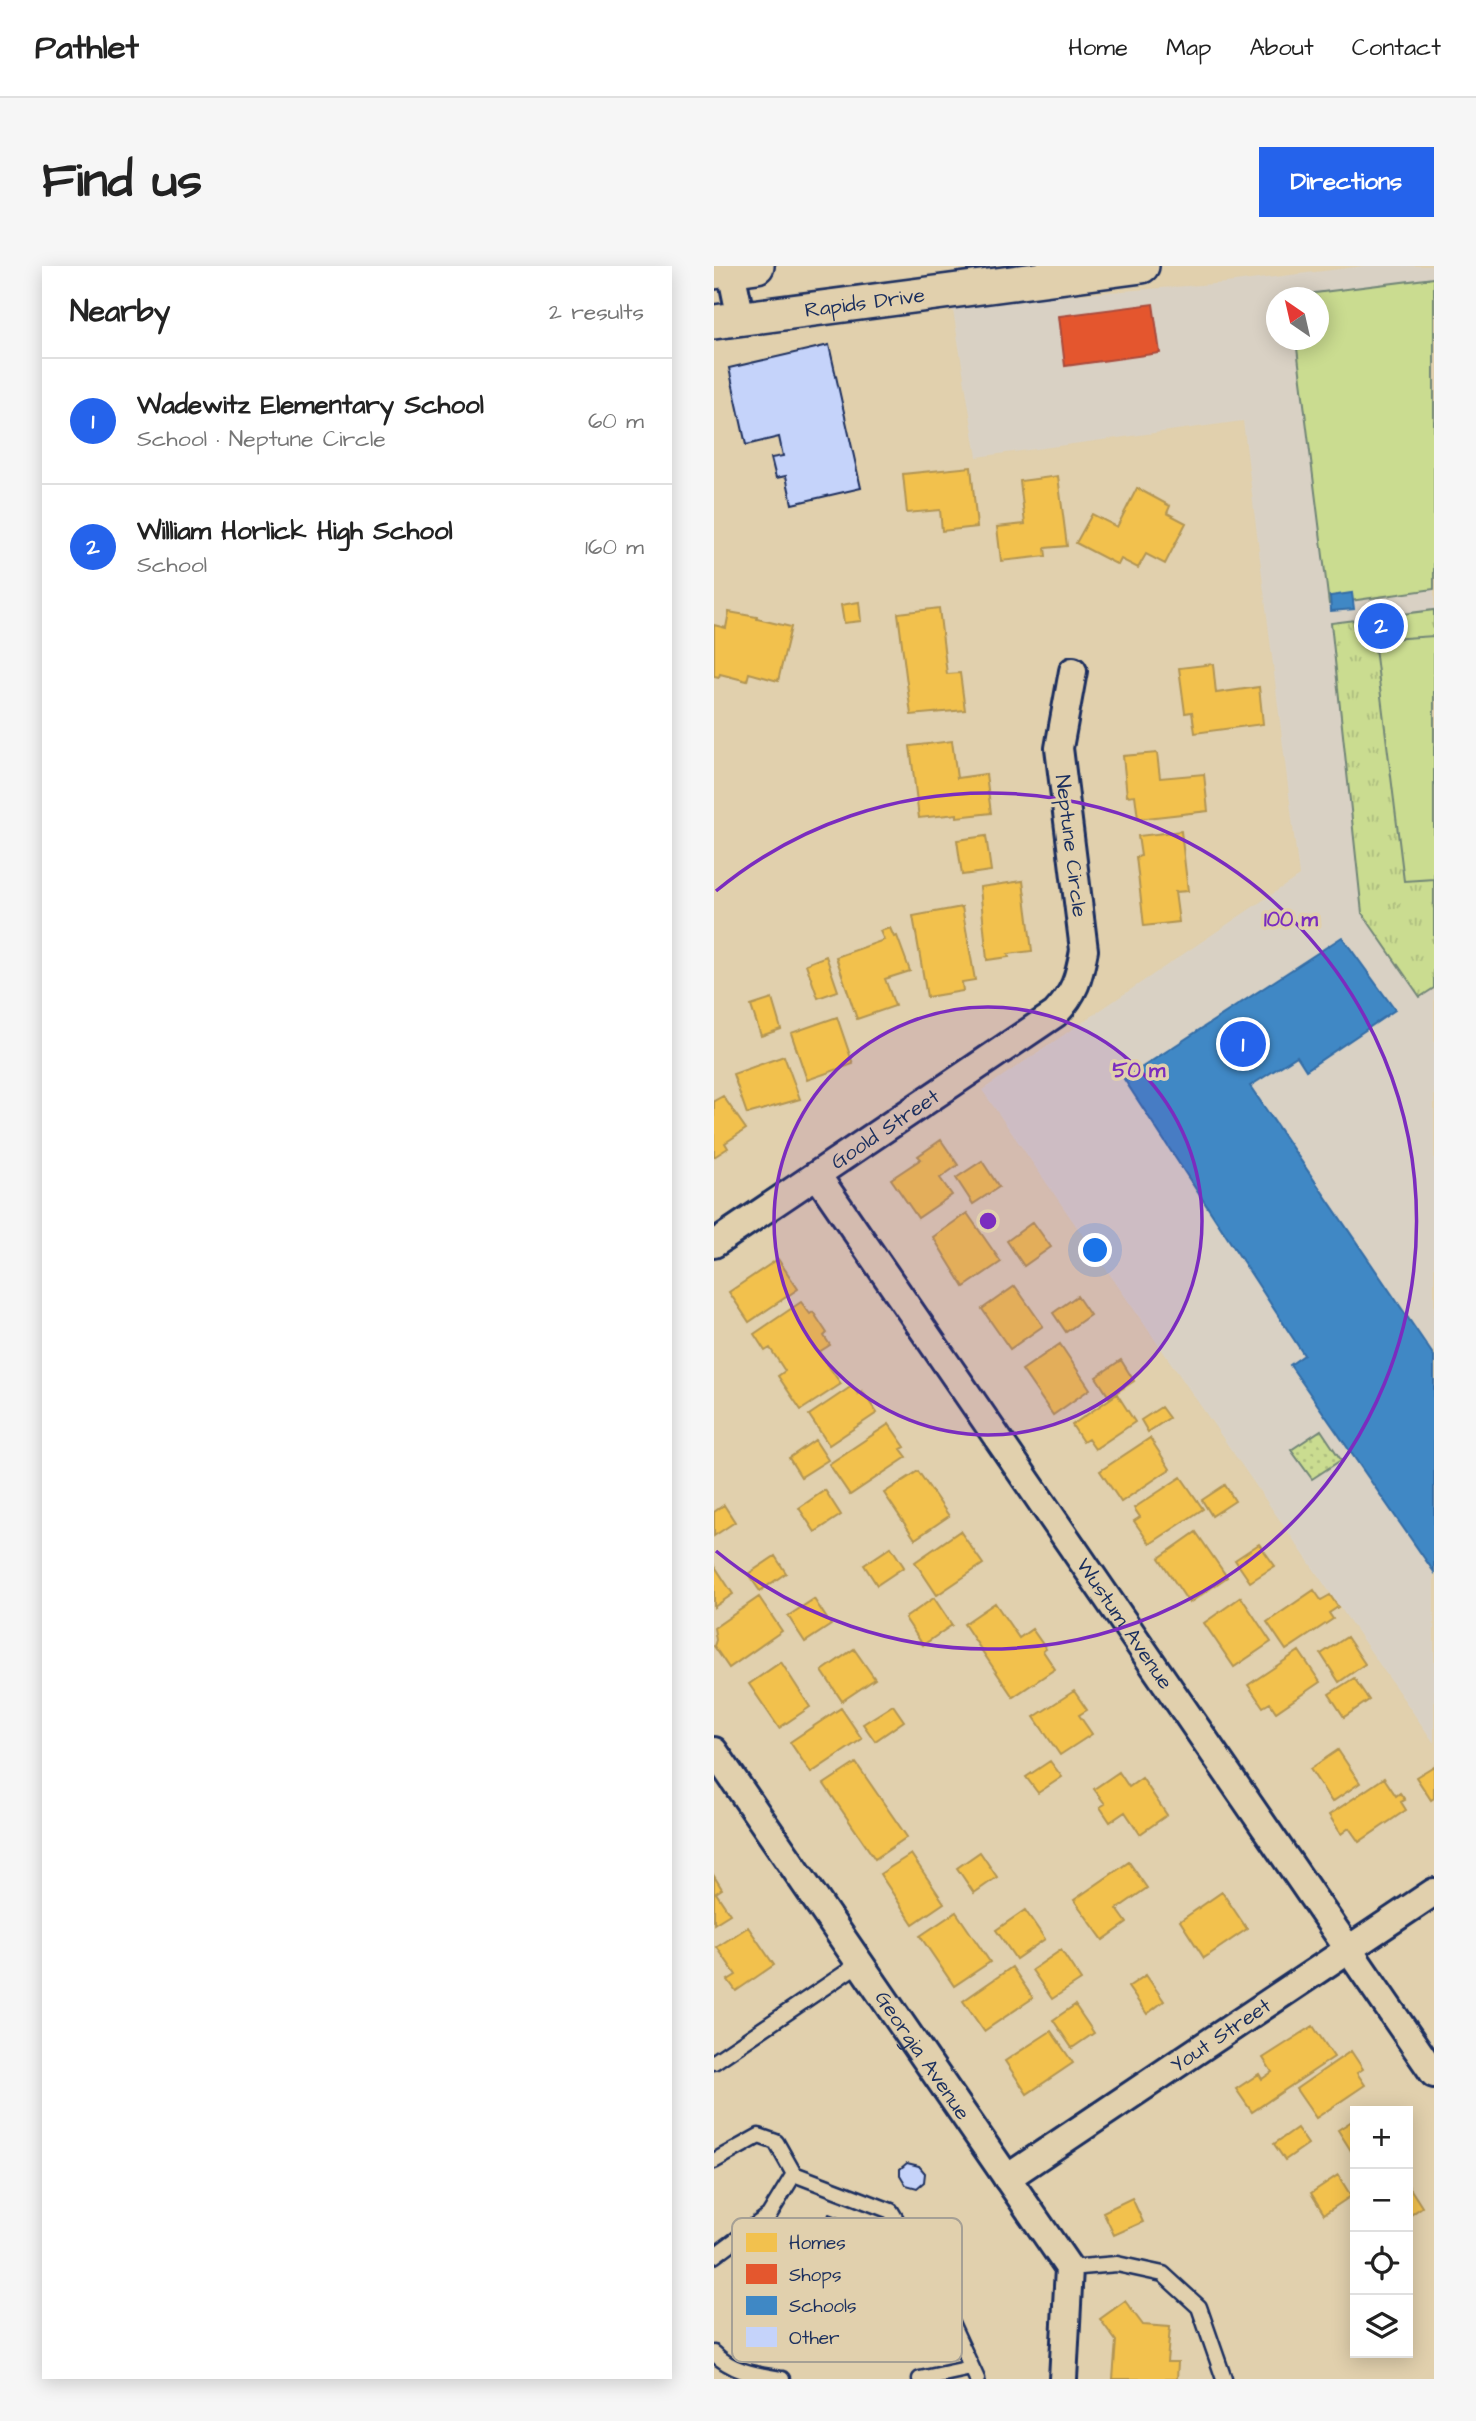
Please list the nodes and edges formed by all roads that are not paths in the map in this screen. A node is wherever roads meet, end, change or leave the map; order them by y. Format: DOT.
graph roads {
  1 [pos="1142,266"];
  2 [pos="733,268"];
  3 [pos="727,321"];
  4 [pos="1073,671"];
  5 [pos="1055,1014"];
  6 [pos="817,1175"];
  7 [pos="714,1244"];
  8 [pos="714,1751"];
  9 [pos="1434,1892"];
  10 [pos="1349,1949"];
  11 [pos="860,1963"];
  12 [pos="714,2062"];
  13 [pos="1434,2074"];
  14 [pos="714,2161"];
  15 [pos="794,2174"];
  16 [pos="1007,2178"];
  17 [pos="766,2218"];
  18 [pos="895,2218"];
  19 [pos="732,2243"];
  20 [pos="714,2256"];
  21 [pos="1069,2268"];
  22 [pos="962,2347"];
  23 [pos="714,2353"];
  24 [pos="974,2373"];
  25 [pos="782,2379"];
  26 [pos="920,2379"];
  27 [pos="1063,2379"];
  28 [pos="1224,2379"];
  1 -- 3 [label="street, Rapids Drive"];
  2 -- 3 [label="street"];
  4 -- 5 [label="street, Neptune Circle"];
  5 -- 6 [label="street, Goold Street"];
  6 -- 7 [label="street, Goold Street"];
  6 -- 10 [label="street, Wustum Avenue"];
  8 -- 11 [label="street, Georgia Avenue"];
  9 -- 10 [label="street, Yout Street"];
  10 -- 13 [label="street, Wustum Avenue"];
  10 -- 16 [label="street, Yout Street"];
  11 -- 12 [label="lane"];
  11 -- 16 [label="street, Georgia Avenue"];
  14 -- 15 [label="lane"];
  15 -- 17 [label="lane"];
  15 -- 18 [label="lane"];
  16 -- 21 [label="street, Georgia Avenue"];
  19 -- 20 [label="lane"];
  21 -- 27 [label="street"];
  21 -- 28 [label="lane"];
  22 -- 24 [label="lane"];
  23 -- 25 [label="lane"];
  24 -- 26 [label="lane"];
}
